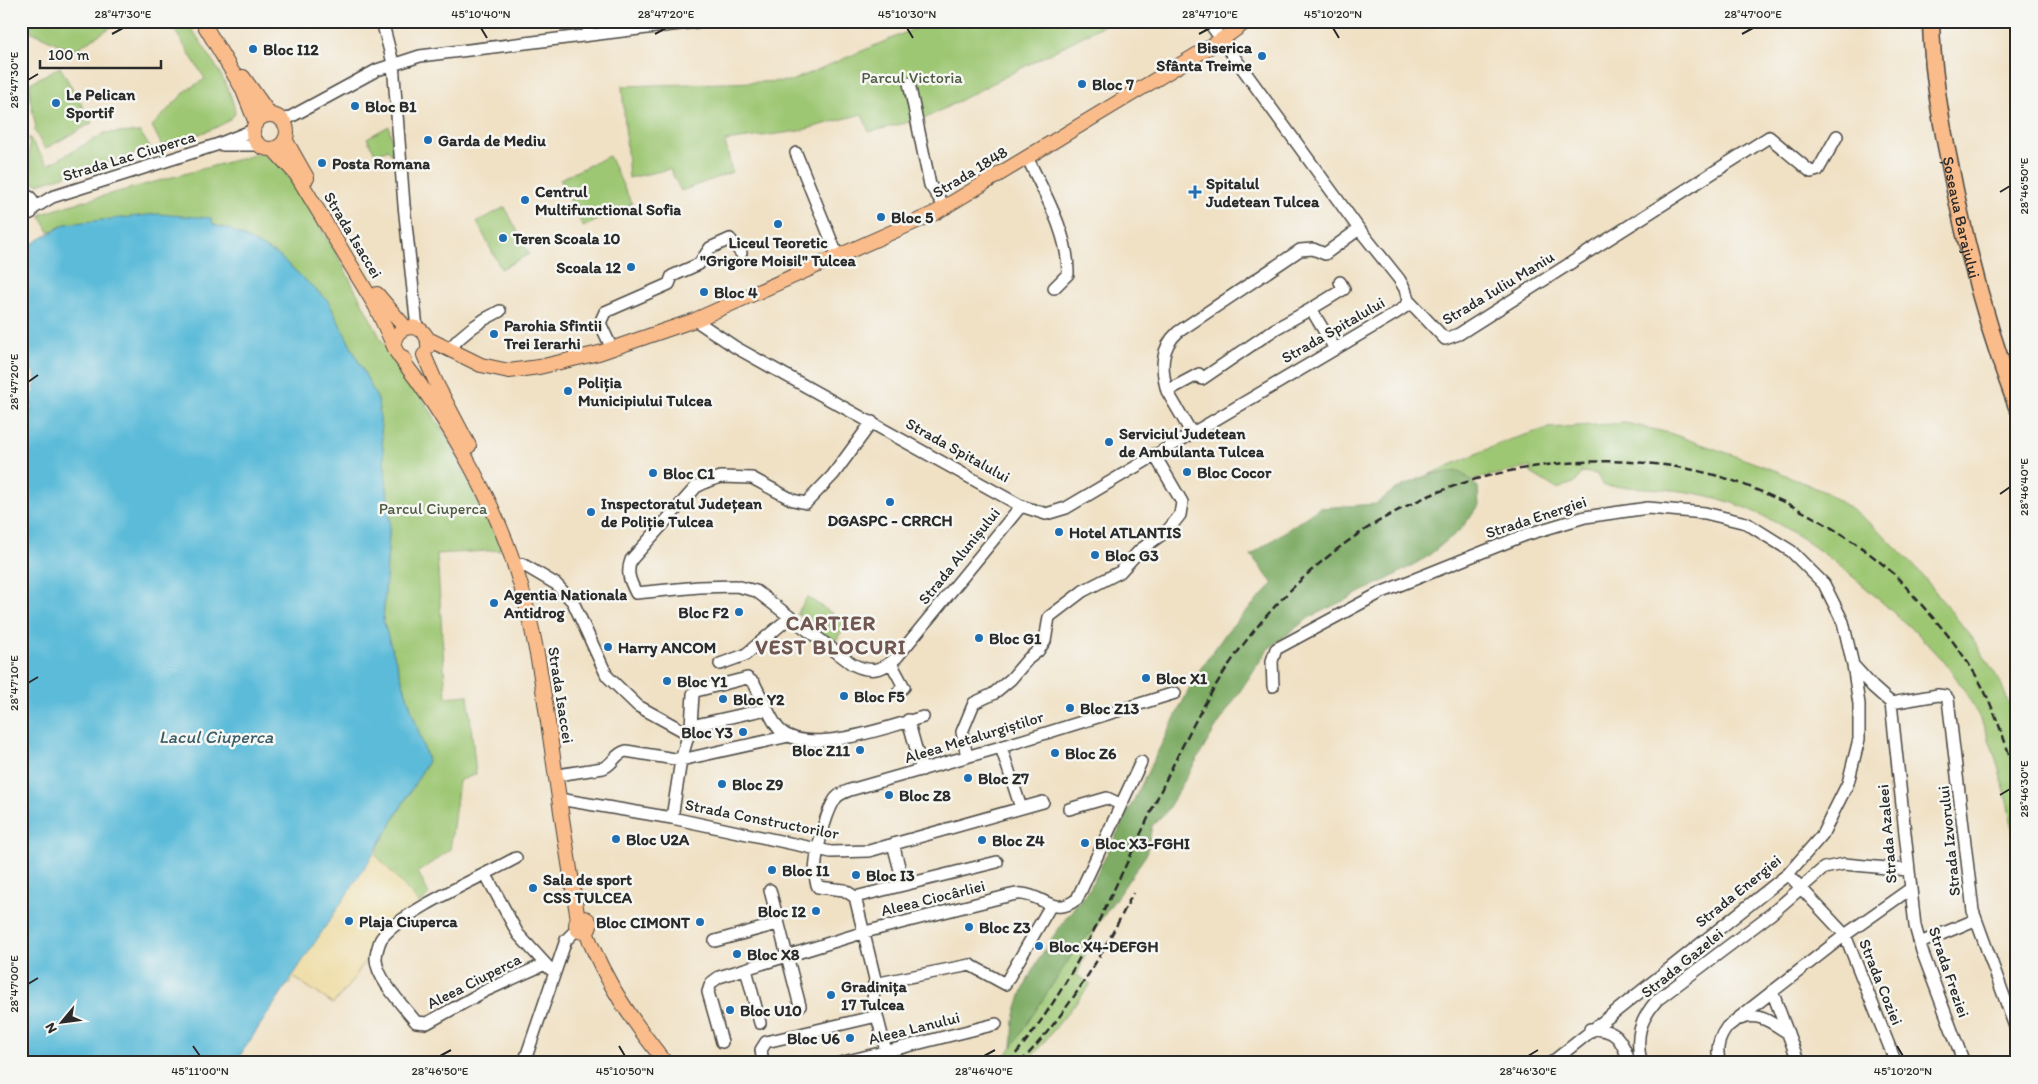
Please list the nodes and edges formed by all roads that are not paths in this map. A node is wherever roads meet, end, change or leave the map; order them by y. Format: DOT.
graph roads {
  1 [pos="202,21"];
  2 [pos="211,21"];
  3 [pos="382,21"];
  4 [pos="588,21"];
  5 [pos="704,21"];
  6 [pos="1208,21"];
  7 [pos="1247,21"];
  8 [pos="1931,21"];
  9 [pos="588,35"];
  10 [pos="1221,40"];
  11 [pos="394,63"];
  12 [pos="909,84"];
  13 [pos="270,115"];
  14 [pos="283,122"];
  15 [pos="254,126"];
  16 [pos="1837,136"];
  17 [pos="285,139"];
  18 [pos="216,146"];
  19 [pos="266,147"];
  20 [pos="796,154"];
  21 [pos="1027,157"];
  22 [pos="28,200"];
  23 [pos="946,208"];
  24 [pos="22,217"];
  25 [pos="1359,229"];
  26 [pos="741,253"];
  27 [pos="838,257"];
  28 [pos="1340,282"];
  29 [pos="1054,288"];
  30 [pos="1408,300"];
  31 [pos="1311,309"];
  32 [pos="500,312"];
  33 [pos="695,320"];
  34 [pos="411,327"];
  35 [pos="426,349"];
  36 [pos="612,349"];
  37 [pos="1335,349"];
  38 [pos="448,350"];
  39 [pos="396,351"];
  40 [pos="466,359"];
  41 [pos="1166,390"];
  42 [pos="2017,407"];
  43 [pos="872,422"];
  44 [pos="1191,432"];
  45 [pos="1154,454"];
  46 [pos="1021,506"];
  47 [pos="522,564"];
  48 [pos="789,618"];
  49 [pos="891,663"];
  50 [pos="720,664"];
  51 [pos="1853,665"];
  52 [pos="1273,686"];
  53 [pos="899,691"];
  54 [pos="1175,693"];
  55 [pos="1890,703"];
  56 [pos="767,709"];
  57 [pos="923,717"];
  58 [pos="908,720"];
  59 [pos="690,730"];
  60 [pos="789,736"];
  61 [pos="1001,747"];
  62 [pos="967,757"];
  63 [pos="681,760"];
  64 [pos="1141,762"];
  65 [pos="922,770"];
  66 [pos="564,774"];
  67 [pos="563,799"];
  68 [pos="1043,802"];
  69 [pos="1120,804"];
  70 [pos="1021,808"];
  71 [pos="1070,809"];
  72 [pos="672,818"];
  73 [pos="893,844"];
  74 [pos="817,850"];
  75 [pos="516,858"];
  76 [pos="997,862"];
  77 [pos="1908,870"];
  78 [pos="1788,874"];
  79 [pos="486,875"];
  80 [pos="904,885"];
  81 [pos="1802,888"];
  82 [pos="1910,889"];
  83 [pos="770,890"];
  84 [pos="855,897"];
  85 [pos="1890,901"];
  86 [pos="1051,905"];
  87 [pos="1975,920"];
  88 [pos="777,924"];
  89 [pos="582,925"];
  90 [pos="1915,926"];
  91 [pos="865,932"];
  92 [pos="1845,935"];
  93 [pos="716,941"];
  94 [pos="1920,943"];
  95 [pos="787,957"];
  96 [pos="545,964"];
  97 [pos="746,969"];
  98 [pos="555,973"];
  99 [pos="874,984"];
  100 [pos="1772,991"];
  101 [pos="800,1006"];
  102 [pos="877,1016"];
  103 [pos="1736,1020"];
  104 [pos="760,1023"];
  105 [pos="996,1024"];
  106 [pos="1590,1030"];
  107 [pos="2017,1032"];
  108 [pos="1788,1033"];
  109 [pos="722,1042"];
  110 [pos="887,1057"];
  111 [pos="524,1063"];
  112 [pos="666,1063"];
  113 [pos="763,1063"];
  114 [pos="840,1063"];
  115 [pos="1551,1063"];
  116 [pos="1630,1063"];
  117 [pos="1641,1063"];
  118 [pos="1720,1063"];
  119 [pos="1799,1063"];
  120 [pos="1896,1063"];
  121 [pos="1964,1063"];
  1 -- 15 [label="main road, Strada Isaccei"];
  2 -- 13 [label="main road"];
  3 -- 11 [label="street"];
  4 -- 9 [label="street"];
  5 -- 9 [label="street"];
  6 -- 10 [label="street, Strada Iuliu Maniu"];
  7 -- 10 [label="main road, Strada 1848"];
  8 -- 42 [label="highway, Șoseaua Barajului"];
  9 -- 11 [label="street"];
  10 -- 21 [label="main road, Strada 1848"];
  10 -- 25 [label="street, Strada Iuliu Maniu"];
  11 -- 14 [label="street"];
  11 -- 34 [label="street"];
  12 -- 23 [label="street"];
  13 -- 14 [label="main road"];
  13 -- 15 [label="main road"];
  14 -- 17 [label="main road, Strada Isaccei"];
  15 -- 18 [label="street, Strada Lac Ciuperca"];
  15 -- 19 [label="main road, Strada Isaccei"];
  16 -- 30 [label="street, Strada Iuliu Maniu"];
  17 -- 19 [label="main road"];
  17 -- 34 [label="main road, Strada Isaccei"];
  18 -- 19 [label="street, Strada Lac Ciuperca"];
  18 -- 22 [label="street, Strada Lac Ciuperca"];
  19 -- 39 [label="main road, Strada Isaccei"];
  20 -- 27 [label="street"];
  21 -- 23 [label="main road, Strada 1848"];
  21 -- 29 [label="street"];
  22 -- 24 [label="street, Strada Lac Ciuperca"];
  23 -- 27 [label="main road, Strada 1848"];
  25 -- 30 [label="street, Strada Iuliu Maniu"];
  25 -- 41 [label="street"];
  26 -- 36 [label="street"];
  27 -- 33 [label="main road, Strada 1848"];
  28 -- 31 [label="street"];
  30 -- 37 [label="street, Strada Spitalului"];
  31 -- 37 [label="street"];
  31 -- 41 [label="street"];
  32 -- 38 [label="street"];
  33 -- 36 [label="main road"];
  33 -- 43 [label="street, Strada Spitalului"];
  34 -- 35 [label="main road, Strada Isaccei"];
  34 -- 39 [label="main road"];
  35 -- 38 [label="main road"];
  35 -- 39 [label="main road"];
  35 -- 40 [label="main road"];
  35 -- 47 [label="main road, Strada Isaccei"];
  36 -- 40 [label="main road"];
  37 -- 44 [label="street, Strada Spitalului"];
  38 -- 40 [label="main road"];
  39 -- 67 [label="main road, Strada Isaccei"];
  41 -- 44 [label="street"];
  43 -- 46 [label="street, Strada Spitalului"];
  43 -- 48 [label="street"];
  44 -- 45 [label="street, Strada Spitalului"];
  45 -- 46 [label="street, Strada Spitalului"];
  45 -- 62 [label="street"];
  46 -- 49 [label="street, Strada Alunișului"];
  47 -- 59 [label="street"];
  47 -- 66 [label="main road, Strada Isaccei"];
  48 -- 49 [label="street"];
  48 -- 50 [label="street"];
  49 -- 53 [label="street"];
  51 -- 52 [label="street, Strada Energiei"];
  51 -- 55 [label="street"];
  51 -- 78 [label="street, Strada Energiei"];
  54 -- 61 [label="street, Aleea Metalurgiștilor"];
  55 -- 77 [label="street, Strada Azaleei"];
  55 -- 87 [label="street, Strada Izvorului"];
  56 -- 59 [label="street"];
  56 -- 59 [label="street"];
  56 -- 60 [label="street"];
  57 -- 58 [label="street"];
  58 -- 60 [label="street"];
  58 -- 65 [label="street"];
  59 -- 63 [label="street"];
  60 -- 63 [label="street"];
  61 -- 62 [label="street, Aleea Metalurgiștilor"];
  61 -- 70 [label="street"];
  62 -- 65 [label="street, Aleea Metalurgiștilor"];
  63 -- 66 [label="street"];
  63 -- 72 [label="street"];
  64 -- 69 [label="street"];
  65 -- 74 [label="street, Aleea Metalurgiștilor"];
  66 -- 67 [label="main road, Strada Isaccei"];
  67 -- 72 [label="street, Strada Constructorilor"];
  67 -- 89 [label="main road, Strada Isaccei"];
  68 -- 70 [label="street, Strada Constructorilor"];
  69 -- 71 [label="street"];
  69 -- 86 [label="street"];
  70 -- 73 [label="street, Strada Constructorilor"];
  72 -- 74 [label="street, Strada Constructorilor"];
  73 -- 74 [label="street, Strada Constructorilor"];
  73 -- 80 [label="street"];
  74 -- 84 [label="street"];
  75 -- 79 [label="street"];
  76 -- 80 [label="street"];
  77 -- 81 [label="street, Strada Gazelei"];
  77 -- 82 [label="street, Strada Azaleei"];
  78 -- 81 [label="street, Strada Coziei"];
  78 -- 106 [label="street, Strada Energiei"];
  79 -- 96 [label="street, Aleea Ciuperca"];
  79 -- 96 [label="street, Aleea Ciuperca"];
  80 -- 84 [label="street"];
  81 -- 92 [label="street, Strada Coziei"];
  81 -- 117 [label="street, Strada Gazelei"];
  82 -- 85 [label="street, Strada Azaleei"];
  82 -- 90 [label="street, Strada Freziei"];
  83 -- 88 [label="street"];
  84 -- 91 [label="street"];
  85 -- 90 [label="street"];
  85 -- 92 [label="street, Strada Azaleei"];
  86 -- 91 [label="street, Aleea Ciocârliei"];
  86 -- 99 [label="street"];
  87 -- 94 [label="street"];
  87 -- 107 [label="street, Strada Izvorului"];
  88 -- 93 [label="street"];
  88 -- 95 [label="street"];
  89 -- 98 [label="street"];
  89 -- 112 [label="main road, Strada Isaccei"];
  90 -- 94 [label="street, Strada Freziei"];
  91 -- 95 [label="street, Aleea Ciocârliei"];
  91 -- 99 [label="street"];
  92 -- 100 [label="street, Strada Azaleei"];
  92 -- 120 [label="street, Strada Coziei"];
  94 -- 121 [label="street, Strada Freziei"];
  95 -- 97 [label="street, Aleea Ciocârliei"];
  95 -- 101 [label="street"];
  96 -- 98 [label="street, Aleea Ciuperca"];
  97 -- 104 [label="street"];
  97 -- 109 [label="street, Aleea Ciocârliei"];
  98 -- 111 [label="street"];
  99 -- 102 [label="street"];
  100 -- 103 [label="street, Strada Azaleei"];
  100 -- 108 [label="street"];
  102 -- 110 [label="street"];
  102 -- 113 [label="street"];
  103 -- 108 [label="street"];
  103 -- 118 [label="street, Strada Azaleei"];
  105 -- 110 [label="street, Aleea Lanului"];
  106 -- 115 [label="street, Strada Energiei"];
  106 -- 116 [label="street"];
  108 -- 119 [label="street"];
  110 -- 114 [label="street, Aleea Lanului"];
}
